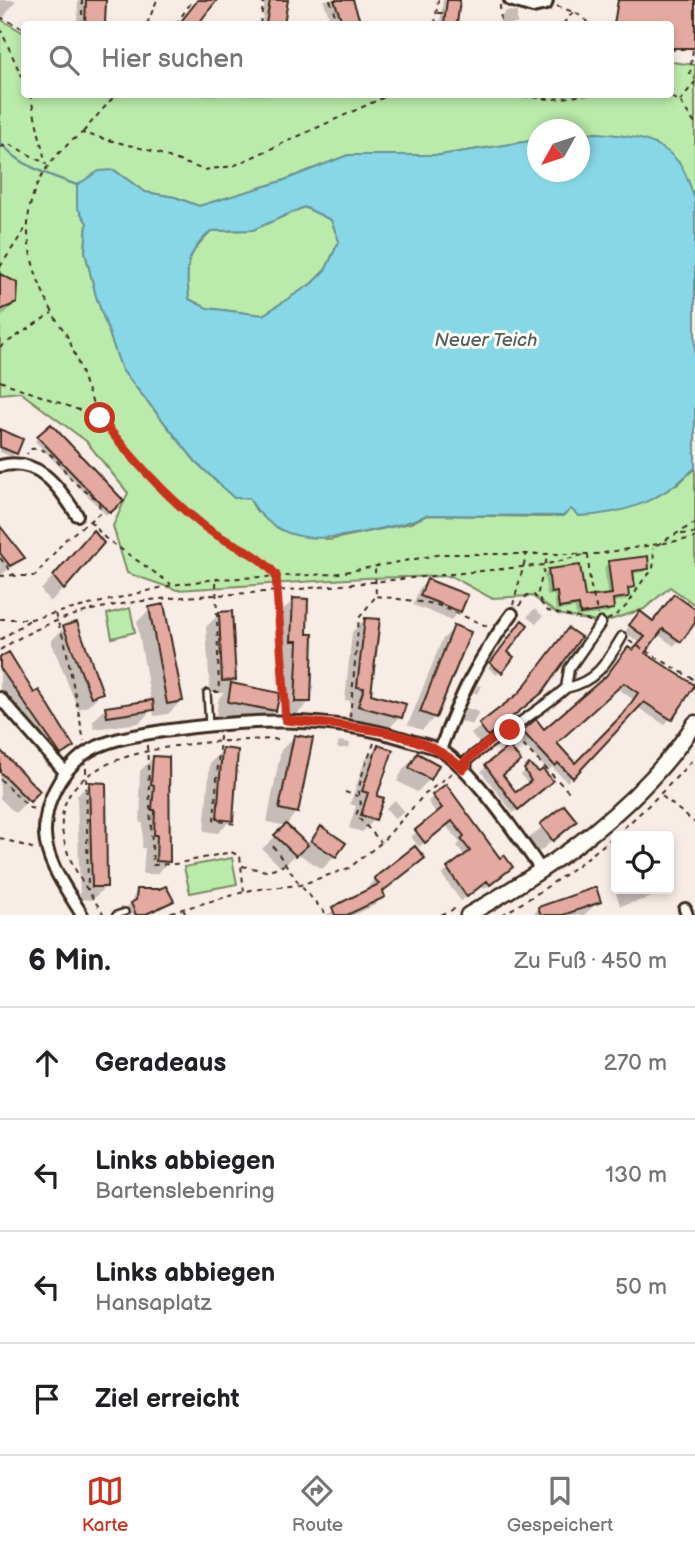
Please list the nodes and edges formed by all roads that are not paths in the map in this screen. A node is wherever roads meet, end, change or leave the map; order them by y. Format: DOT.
graph roads {
  1 [pos="510,0"];
  2 [pos="546,2"];
  3 [pos="0,466"];
  4 [pos="77,515"];
  5 [pos="512,614"];
  6 [pos="601,623"];
  7 [pos="622,637"];
  8 [pos="566,688"];
  9 [pos="207,693"];
  10 [pos="0,698"];
  11 [pos="209,725"];
  12 [pos="693,730"];
  13 [pos="440,750"];
  14 [pos="463,769"];
  15 [pos="65,772"];
  16 [pos="542,871"];
  17 [pos="464,911"];
  18 [pos="125,912"];
  19 [pos="82,915"];
  20 [pos="116,915"];
  1 -- 2 [label="street"];
  3 -- 4 [label="street"];
  5 -- 13 [label="street"];
  6 -- 8 [label="street"];
  7 -- 8 [label="street"];
  8 -- 14 [label="street"];
  9 -- 11 [label="lane"];
  10 -- 15 [label="street"];
  11 -- 13 [label="street"];
  11 -- 15 [label="street"];
  12 -- 16 [label="street"];
  13 -- 14 [label="street"];
  14 -- 16 [label="street"];
  15 -- 19 [label="street"];
  16 -- 17 [label="street"];
  18 -- 20 [label="lane"];
}
